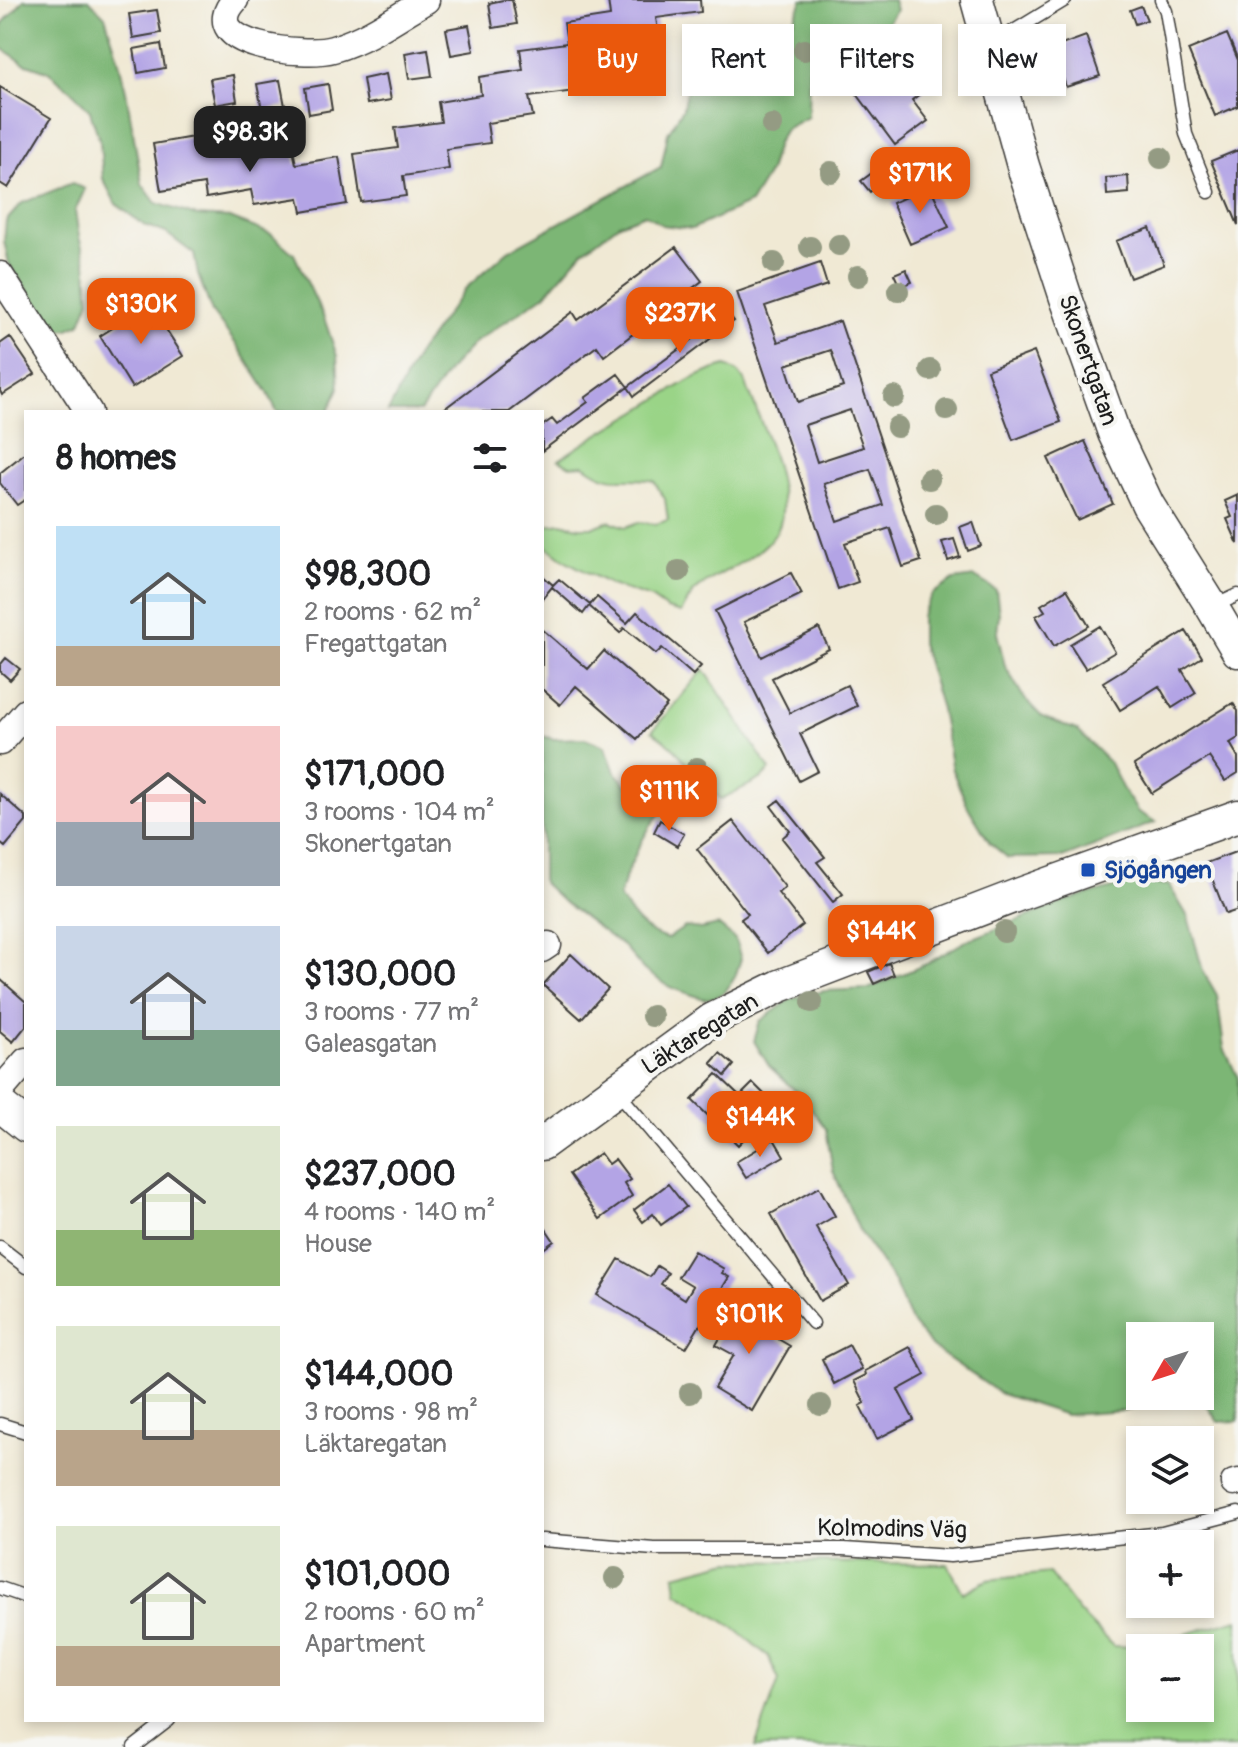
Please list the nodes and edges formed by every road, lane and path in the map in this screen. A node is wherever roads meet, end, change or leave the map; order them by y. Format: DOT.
graph roads {
  1 [pos="235,0"];
  2 [pos="426,0"];
  3 [pos="977,0"];
  4 [pos="1065,0"];
  5 [pos="1161,0"];
  6 [pos="984,24"];
  7 [pos="1026,24"];
  8 [pos="1004,96"];
  9 [pos="1209,192"];
  10 [pos="0,275"];
  11 [pos="88,410"];
  12 [pos="1225,601"];
  13 [pos="1238,651"];
  14 [pos="24,714"];
  15 [pos="0,742"];
  16 [pos="1238,816"];
  17 [pos="24,1063"];
  18 [pos="615,1089"];
  19 [pos="0,1091"];
  20 [pos="0,1105"];
  21 [pos="24,1124"];
  22 [pos="544,1142"];
  23 [pos="0,1247"];
  24 [pos="24,1265"];
  25 [pos="813,1323"];
  26 [pos="0,1424"];
  27 [pos="24,1431"];
  28 [pos="1238,1513"];
  29 [pos="544,1540"];
  30 [pos="0,1588"];
  31 [pos="24,1596"];
  32 [pos="166,1722"];
  33 [pos="134,1747"];
  1 -- 2 [label="street"];
  3 -- 6 [label="street, Skonertgatan"];
  4 -- 7 [label="lane"];
  5 -- 9 [label="lane"];
  8 -- 12 [label="street, Skonertgatan"];
  10 -- 11 [label="street"];
  12 -- 13 [label="street, Skonertgatan"];
  14 -- 15 [label="street"];
  16 -- 18 [label="street, Läktaregatan"];
  17 -- 19 [label="street"];
  18 -- 22 [label="street, Läktaregatan"];
  18 -- 25 [label="lane, Läktaregatan"];
  20 -- 21 [label="street"];
  23 -- 24 [label="lane"];
  26 -- 27 [label="lane"];
  28 -- 29 [label="lane, Kolmodins Väg"];
  30 -- 31 [label="lane"];
  32 -- 33 [label="lane"];
}
